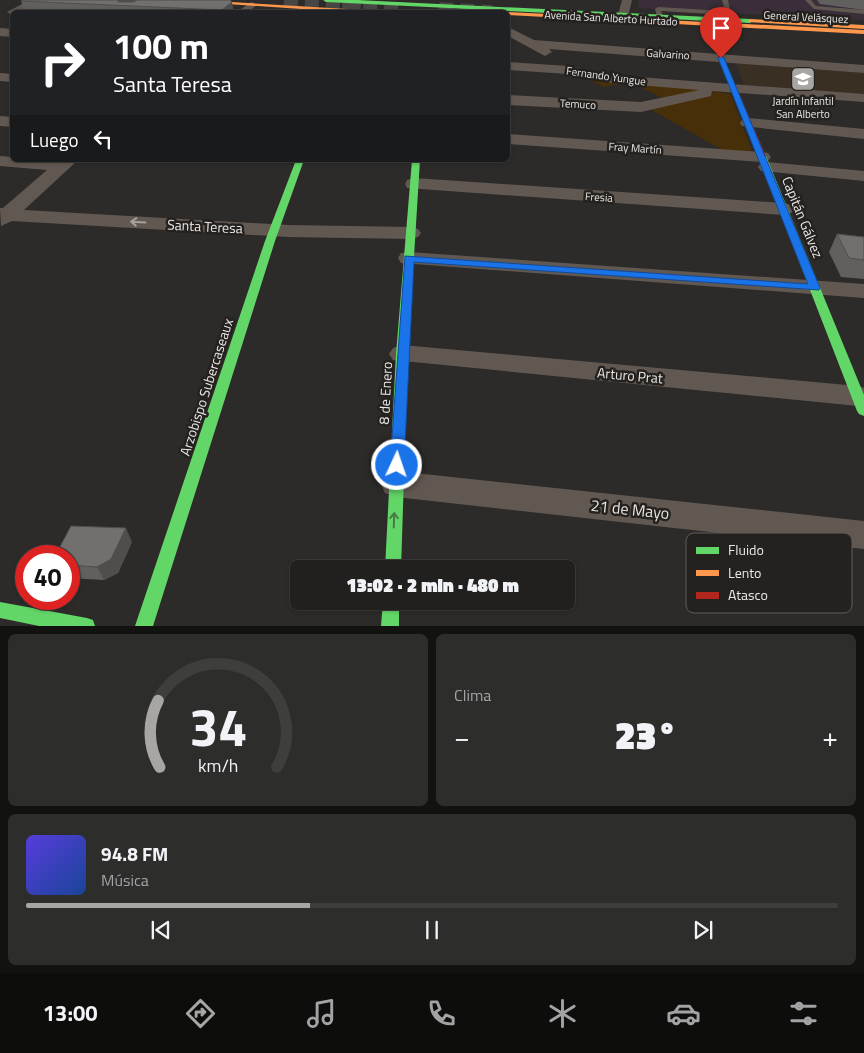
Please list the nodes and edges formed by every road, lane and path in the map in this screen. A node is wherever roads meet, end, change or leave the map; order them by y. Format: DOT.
graph roads {
  1 [pos="39,0"];
  2 [pos="173,0"];
  3 [pos="326,0"];
  4 [pos="343,0"];
  5 [pos="627,0"];
  6 [pos="725,0"];
  7 [pos="808,0"];
  8 [pos="378,3"];
  9 [pos="445,4"];
  10 [pos="246,9"];
  11 [pos="19,10"];
  12 [pos="287,10"];
  13 [pos="371,10"];
  14 [pos="864,12"];
  15 [pos="510,13"];
  16 [pos="624,15"];
  17 [pos="729,16"];
  18 [pos="510,19"];
  19 [pos="510,24"];
  20 [pos="864,27"];
  21 [pos="510,32"];
  22 [pos="864,32"];
  23 [pos="711,35"];
  24 [pos="510,38"];
  25 [pos="864,38"];
  26 [pos="527,41"];
  27 [pos="864,43"];
  28 [pos="721,58"];
  29 [pos="510,66"];
  30 [pos="864,69"];
  31 [pos="584,73"];
  32 [pos="733,88"];
  33 [pos="864,98"];
  34 [pos="510,100"];
  35 [pos="649,107"];
  36 [pos="748,123"];
  37 [pos="864,134"];
  38 [pos="510,140"];
  39 [pos="33,162"];
  40 [pos="299,162"];
  41 [pos="416,162"];
  42 [pos="764,162"];
  43 [pos="66,163"];
  44 [pos="864,176"];
  45 [pos="414,184"];
  46 [pos="784,209"];
  47 [pos="3,216"];
  48 [pos="274,230"];
  49 [pos="411,233"];
  50 [pos="409,258"];
  51 [pos="815,288"];
  52 [pos="864,291"];
  53 [pos="402,354"];
  54 [pos="861,404"];
  55 [pos="396,484"];
  56 [pos="864,534"];
  57 [pos="392,560"];
  58 [pos="0,610"];
  59 [pos="391,610"];
  60 [pos="87,626"];
  61 [pos="144,626"];
  62 [pos="390,626"];
  1 -- 11 [label="street"];
  2 -- 10 [label="main road"];
  3 -- 4 [label="main road, Avenida San Alberto Hurtado"];
  4 -- 8 [label="main road, Avenida San Alberto Hurtado"];
  5 -- 16 [label="street"];
  6 -- 17 [label="lane"];
  7 -- 14 [label="lane"];
  8 -- 9 [label="main road, Avenida San Alberto Hurtado"];
  8 -- 13 [label="main road"];
  9 -- 16 [label="main road, Avenida San Alberto Hurtado"];
  10 -- 12 [label="main road"];
  15 -- 22 [label="main road, General Velásquez"];
  16 -- 17 [label="main road, Avenida San Alberto Hurtado"];
  17 -- 20 [label="main road, Avenida San Alberto Hurtado"];
  18 -- 25 [label="main road, General Velásquez"];
  19 -- 23 [label="main road, Avenida San Alberto Hurtado"];
  21 -- 26 [label="street"];
  23 -- 27 [label="main road, Avenida San Alberto Hurtado"];
  23 -- 28 [label="main road, Capitán Gálvez"];
  24 -- 26 [label="street, Galvarino"];
  26 -- 28 [label="street, Galvarino"];
  26 -- 31 [label="street"];
  28 -- 30 [label="street, Galvarino"];
  28 -- 32 [label="main road, Capitán Gálvez"];
  29 -- 31 [label="street, Fernando Yungue"];
  31 -- 32 [label="street, Fernando Yungue"];
  32 -- 33 [label="street, Fernando Yungue"];
  32 -- 35 [label="street, Fernando Yungue"];
  32 -- 36 [label="main road, Capitán Gálvez"];
  34 -- 35 [label="street, Temuco"];
  36 -- 37 [label="street"];
  36 -- 42 [label="main road, Capitán Gálvez"];
  38 -- 42 [label="street, Fray Martín"];
  39 -- 43 [label="street"];
  40 -- 48 [label="main road, Arzobispo Subercaseaux"];
  41 -- 45 [label="main road, 8 de Enero"];
  42 -- 44 [label="street, Fray Martín"];
  42 -- 46 [label="main road, Capitán Gálvez"];
  43 -- 47 [label="street"];
  45 -- 46 [label="street, Fresia"];
  45 -- 49 [label="main road, 8 de Enero"];
  46 -- 51 [label="main road, Capitán Gálvez"];
  48 -- 47 [label="street, Santa Teresa, one-way"];
  48 -- 49 [label="street, Santa Teresa"];
  48 -- 61 [label="main road, Arzobispo Subercaseaux"];
  49 -- 50 [label="main road, 8 de Enero"];
  50 -- 51 [label="street"];
  50 -- 53 [label="main road, 8 de Enero"];
  51 -- 52 [label="street"];
  51 -- 54 [label="main road, Capitán Gálvez"];
  53 -- 54 [label="street, Arturo Prat"];
  53 -- 55 [label="main road, 8 de Enero"];
  55 -- 56 [label="street, 21 de Mayo"];
  57 -- 55 [label="main road, 8 de Enero, one-way"];
  58 -- 60 [label="main road"];
  59 -- 62 [label="main road"];
}
